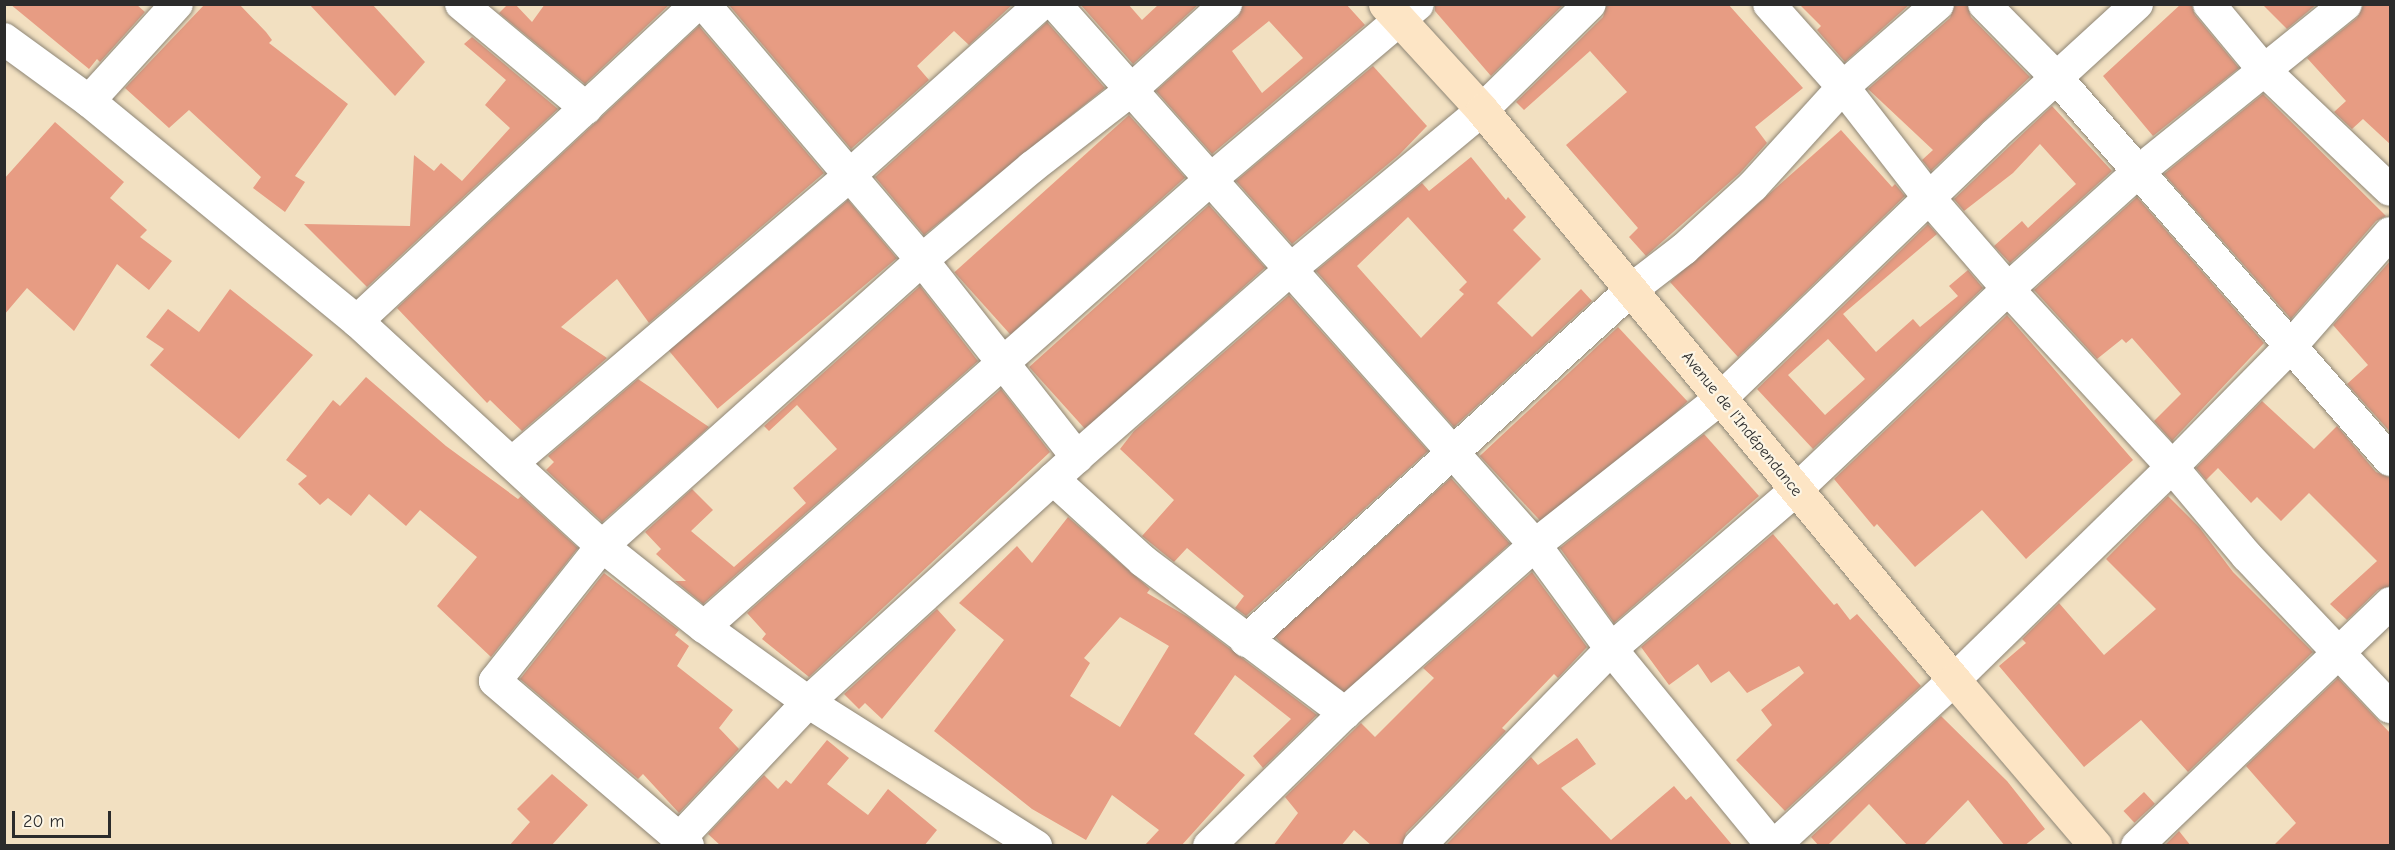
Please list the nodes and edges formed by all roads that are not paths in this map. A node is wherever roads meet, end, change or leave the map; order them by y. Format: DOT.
graph roads {
  1 [pos="461,4"];
  2 [pos="697,4"];
  3 [pos="704,4"];
  4 [pos="1041,4"];
  5 [pos="1055,4"];
  6 [pos="1226,4"];
  7 [pos="1590,4"];
  8 [pos="1769,4"];
  9 [pos="1938,4"];
  10 [pos="1984,4"];
  11 [pos="2137,4"];
  12 [pos="2209,4"];
  13 [pos="2346,4"];
  14 [pos="161,9"];
  15 [pos="1401,10"];
  16 [pos="4,39"];
  17 [pos="2263,69"];
  18 [pos="2056,77"];
  19 [pos="1843,87"];
  20 [pos="1130,91"];
  21 [pos="89,101"];
  22 [pos="586,108"];
  23 [pos="1482,110"];
  24 [pos="2138,172"];
  25 [pos="851,174"];
  26 [pos="1210,180"];
  27 [pos="2391,189"];
  28 [pos="1930,199"];
  29 [pos="2391,233"];
  30 [pos="922,260"];
  31 [pos="1292,268"];
  32 [pos="1632,288"];
  33 [pos="2008,288"];
  34 [pos="357,321"];
  35 [pos="2291,346"];
  36 [pos="1006,363"];
  37 [pos="1721,398"];
  38 [pos="1452,453"];
  39 [pos="1077,457"];
  40 [pos="2391,460"];
  41 [pos="512,462"];
  42 [pos="2172,467"];
  43 [pos="1053,479"];
  44 [pos="1796,490"];
  45 [pos="1535,545"];
  46 [pos="602,546"];
  47 [pos="2391,603"];
  48 [pos="704,627"];
  49 [pos="1246,641"];
  50 [pos="1611,648"];
  51 [pos="2337,652"];
  52 [pos="1954,680"];
  53 [pos="808,702"];
  54 [pos="2391,707"];
  55 [pos="1345,713"];
  56 [pos="684,842"];
  57 [pos="1036,846"];
  58 [pos="1209,846"];
  59 [pos="1419,846"];
  60 [pos="1773,846"];
  61 [pos="2096,846"];
  62 [pos="2137,846"];
  1 -- 22 [label="street"];
  2 -- 22 [label="street"];
  3 -- 25 [label="street"];
  4 -- 25 [label="street"];
  5 -- 20 [label="street"];
  6 -- 20 [label="street"];
  7 -- 23 [label="street"];
  8 -- 19 [label="street"];
  9 -- 19 [label="street"];
  10 -- 18 [label="street"];
  11 -- 18 [label="street"];
  12 -- 17 [label="street"];
  13 -- 17 [label="street"];
  14 -- 21 [label="street"];
  15 -- 23 [label="main road, Avenue de l'Indépendance"];
  15 -- 26 [label="street"];
  16 -- 21 [label="street"];
  17 -- 24 [label="street"];
  17 -- 27 [label="street"];
  18 -- 24 [label="street"];
  18 -- 28 [label="street"];
  19 -- 28 [label="street"];
  19 -- 32 [label="street"];
  20 -- 26 [label="street"];
  20 -- 30 [label="street"];
  21 -- 34 [label="street"];
  22 -- 34 [label="street"];
  23 -- 31 [label="street"];
  23 -- 32 [label="main road, Avenue de l'Indépendance"];
  24 -- 33 [label="street"];
  24 -- 35 [label="street"];
  25 -- 30 [label="street"];
  25 -- 41 [label="street"];
  26 -- 31 [label="street"];
  26 -- 36 [label="street"];
  28 -- 33 [label="street"];
  28 -- 37 [label="street"];
  29 -- 35 [label="street"];
  30 -- 36 [label="street"];
  30 -- 46 [label="street"];
  31 -- 38 [label="street"];
  31 -- 39 [label="street"];
  32 -- 37 [label="main road, Avenue de l'Indépendance"];
  32 -- 38 [label="street"];
  33 -- 42 [label="street"];
  33 -- 44 [label="street"];
  34 -- 41 [label="street"];
  35 -- 40 [label="street"];
  35 -- 42 [label="street"];
  36 -- 39 [label="street"];
  36 -- 48 [label="street"];
  37 -- 44 [label="main road, Avenue de l'Indépendance"];
  37 -- 45 [label="street"];
  38 -- 45 [label="street"];
  38 -- 49 [label="street"];
  39 -- 43 [label="street"];
  41 -- 46 [label="street"];
  42 -- 51 [label="street"];
  42 -- 52 [label="street"];
  43 -- 49 [label="street"];
  43 -- 53 [label="street"];
  44 -- 50 [label="street"];
  44 -- 52 [label="main road, Avenue de l'Indépendance"];
  45 -- 50 [label="street"];
  45 -- 55 [label="street"];
  46 -- 48 [label="street"];
  46 -- 56 [label="street"];
  47 -- 51 [label="street"];
  48 -- 53 [label="street"];
  49 -- 55 [label="street"];
  50 -- 59 [label="street"];
  50 -- 60 [label="street"];
  51 -- 54 [label="street"];
  51 -- 62 [label="street"];
  52 -- 60 [label="street"];
  52 -- 61 [label="main road, Avenue de l'Indépendance"];
  53 -- 56 [label="street"];
  53 -- 57 [label="street"];
  55 -- 58 [label="street"];
}
